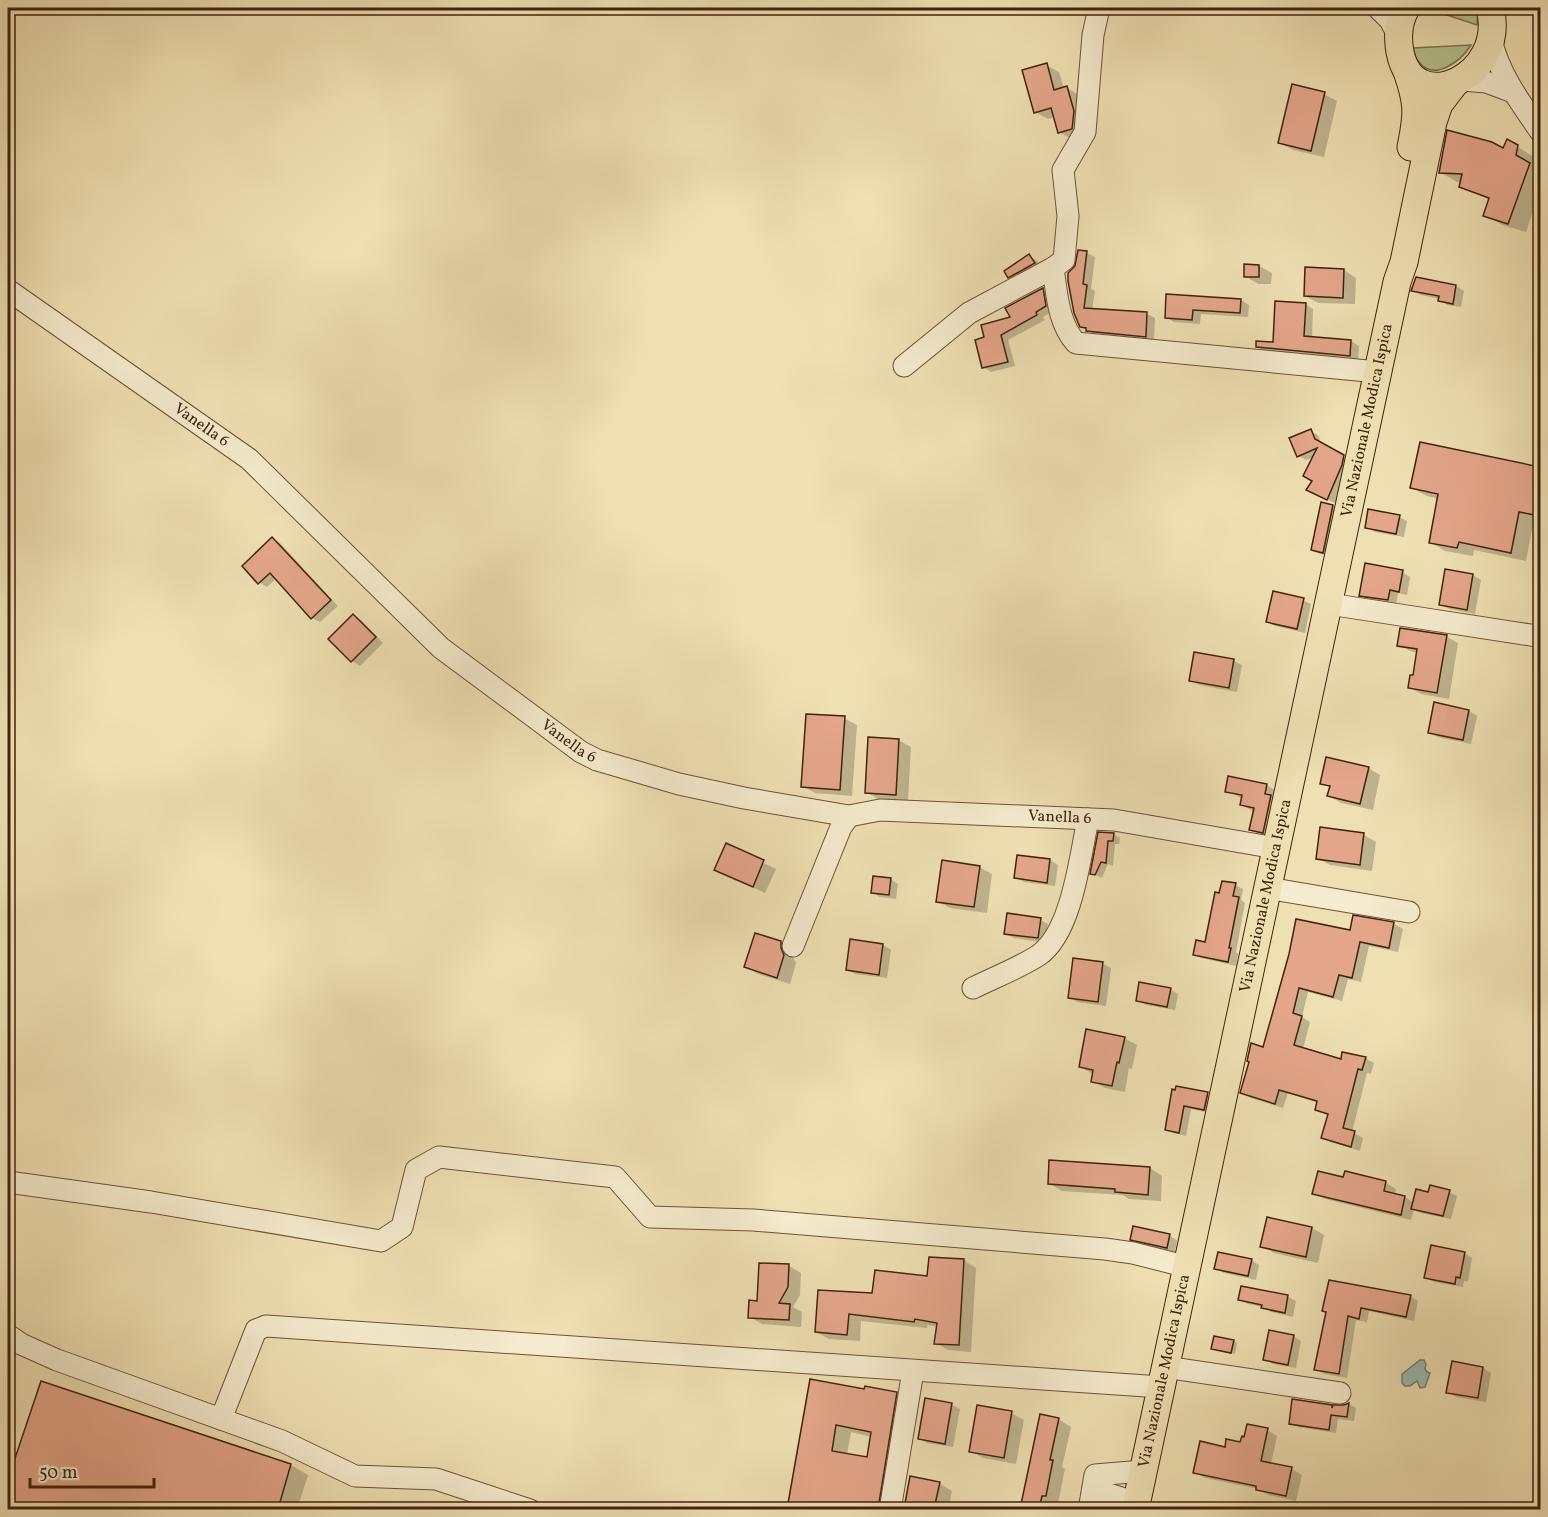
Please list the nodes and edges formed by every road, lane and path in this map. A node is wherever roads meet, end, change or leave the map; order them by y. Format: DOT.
graph roads {
  1 [pos="1099,8"];
  2 [pos="1378,8"];
  3 [pos="1406,8"];
  4 [pos="1490,8"];
  5 [pos="1398,35"];
  6 [pos="1491,39"];
  7 [pos="1407,71"];
  8 [pos="1459,81"];
  9 [pos="1513,92"];
  10 [pos="1540,131"];
  11 [pos="1053,268"];
  12 [pos="1397,282"];
  13 [pos="8,290"];
  14 [pos="904,366"];
  15 [pos="1378,372"];
  16 [pos="1329,604"];
  17 [pos="1536,636"];
  18 [pos="849,816"];
  19 [pos="1088,819"];
  20 [pos="1276,848"];
  21 [pos="1267,888"];
  22 [pos="1409,912"];
  23 [pos="793,946"];
  24 [pos="973,988"];
  25 [pos="8,1182"];
  26 [pos="1188,1267"];
  27 [pos="8,1335"];
  28 [pos="914,1371"];
  29 [pos="1163,1377"];
  30 [pos="1340,1393"];
  31 [pos="220,1419"];
  32 [pos="1143,1471"];
  33 [pos="1091,1499"];
  34 [pos="1136,1506"];
  35 [pos="530,1509"];
  36 [pos="890,1509"];
  1 -- 11 [label="street"];
  2 -- 5 [label="street"];
  3 -- 5 [label="main road"];
  4 -- 6 [label="main road"];
  5 -- 7 [label="main road"];
  6 -- 8 [label="main road"];
  6 -- 9 [label="street"];
  7 -- 8 [label="main road"];
  7 -- 12 [label="main road"];
  8 -- 9 [label="street"];
  8 -- 12 [label="main road"];
  9 -- 10 [label="street"];
  11 -- 14 [label="street"];
  11 -- 15 [label="street"];
  12 -- 15 [label="main road, Via Nazionale Modica Ispica"];
  13 -- 18 [label="street, Vanella 6"];
  15 -- 16 [label="main road, Via Nazionale Modica Ispica"];
  16 -- 17 [label="street"];
  16 -- 20 [label="main road, Via Nazionale Modica Ispica"];
  18 -- 19 [label="street, Vanella 6"];
  18 -- 23 [label="street"];
  19 -- 20 [label="street, Vanella 6"];
  19 -- 24 [label="street"];
  20 -- 21 [label="main road, Via Nazionale Modica Ispica"];
  21 -- 22 [label="street"];
  21 -- 26 [label="main road, Via Nazionale Modica Ispica"];
  25 -- 26 [label="street"];
  26 -- 29 [label="main road, Via Nazionale Modica Ispica"];
  27 -- 31 [label="street"];
  28 -- 29 [label="street"];
  28 -- 31 [label="street"];
  28 -- 36 [label="street"];
  29 -- 30 [label="street"];
  29 -- 32 [label="main road, Via Nazionale Modica Ispica"];
  31 -- 35 [label="street"];
  32 -- 33 [label="street"];
  32 -- 34 [label="main road, Via Nazionale Modica Ispica"];
  33 -- 34 [label="street"];
}
